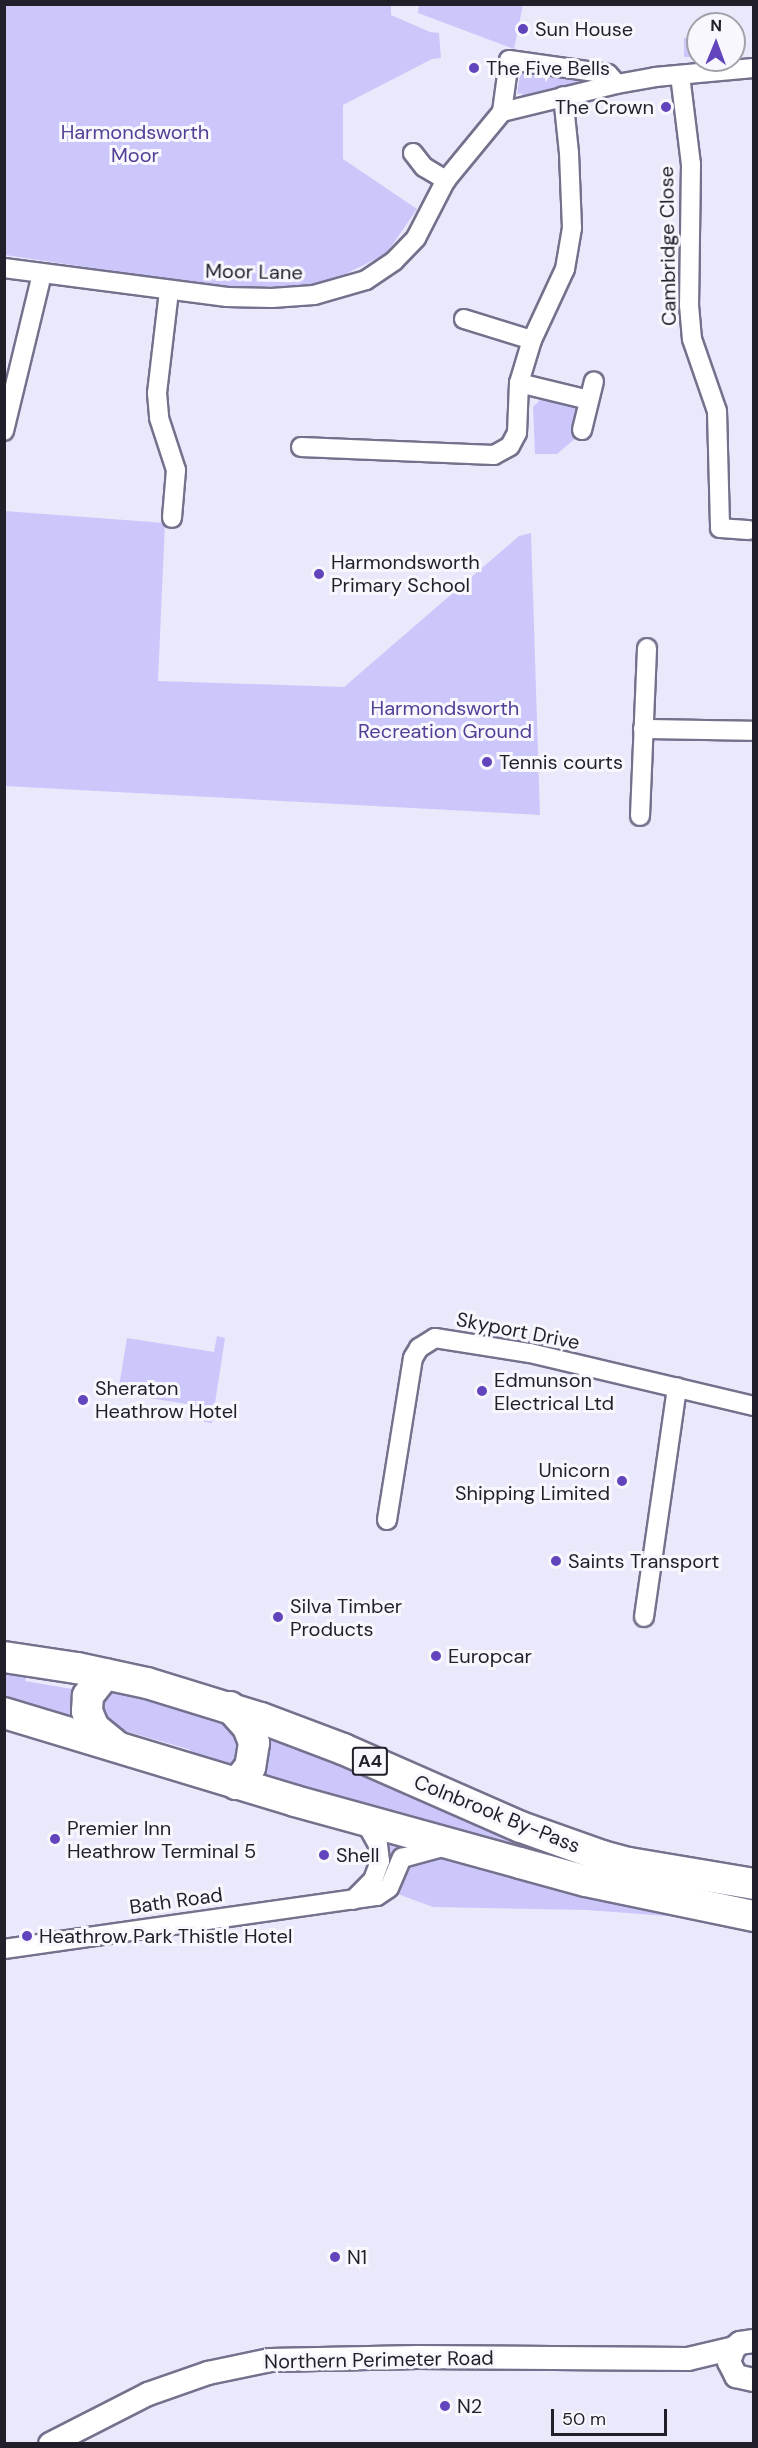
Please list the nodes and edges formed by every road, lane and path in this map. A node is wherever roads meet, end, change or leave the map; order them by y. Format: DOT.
graph roads {
  1 [pos="753,68"];
  2 [pos="681,75"];
  3 [pos="617,84"];
  4 [pos="563,96"];
  5 [pos="499,117"];
  6 [pos="413,153"];
  7 [pos="446,180"];
  8 [pos="4,267"];
  9 [pos="42,274"];
  10 [pos="169,291"];
  11 [pos="464,319"];
  12 [pos="532,340"];
  13 [pos="594,381"];
  14 [pos="519,383"];
  15 [pos="589,400"];
  16 [pos="582,430"];
  17 [pos="4,431"];
  18 [pos="301,447"];
  19 [pos="172,518"];
  20 [pos="749,530"];
  21 [pos="647,648"];
  22 [pos="643,729"];
  23 [pos="753,731"];
  24 [pos="640,816"];
  25 [pos="677,1388"];
  26 [pos="753,1406"];
  27 [pos="387,1520"];
  28 [pos="644,1617"];
  29 [pos="4,1657"];
  30 [pos="105,1674"];
  31 [pos="230,1707"];
  32 [pos="4,1713"];
  33 [pos="120,1749"];
  34 [pos="236,1784"];
  35 [pos="364,1820"];
  36 [pos="456,1844"];
  37 [pos="753,1884"];
  38 [pos="353,1899"];
  39 [pos="753,1916"];
  40 [pos="4,1949"];
  41 [pos="740,2353"];
  42 [pos="753,2380"];
  43 [pos="50,2444"];
  1 -- 2 [label="street"];
  2 -- 3 [label="street"];
  2 -- 20 [label="street, Cambridge Close"];
  3 -- 4 [label="street"];
  3 -- 5 [label="street"];
  4 -- 5 [label="street"];
  4 -- 12 [label="street"];
  5 -- 7 [label="street, Moor Lane"];
  6 -- 7 [label="street"];
  7 -- 10 [label="street, Moor Lane"];
  8 -- 9 [label="street, Moor Lane"];
  9 -- 10 [label="street, Moor Lane"];
  9 -- 17 [label="street"];
  10 -- 19 [label="street"];
  11 -- 12 [label="street"];
  12 -- 14 [label="street"];
  13 -- 15 [label="street"];
  14 -- 15 [label="street"];
  14 -- 18 [label="street"];
  15 -- 16 [label="street"];
  21 -- 22 [label="street"];
  22 -- 23 [label="street"];
  22 -- 24 [label="street"];
  25 -- 26 [label="street, Skyport Drive"];
  25 -- 27 [label="street, Skyport Drive"];
  25 -- 28 [label="street"];
  29 -- 30 [label="highway, Colnbrook By-Pass / A4"];
  30 -- 31 [label="highway, Colnbrook By-Pass / A4"];
  30 -- 33 [label="highway"];
  31 -- 34 [label="highway"];
  31 -- 37 [label="highway, Colnbrook By-Pass / A4"];
  32 -- 33 [label="highway, Colnbrook By-Pass"];
  33 -- 34 [label="highway, Colnbrook By-Pass"];
  34 -- 35 [label="highway, Colnbrook By-Pass"];
  35 -- 36 [label="highway, Colnbrook By-Pass"];
  35 -- 38 [label="street"];
  36 -- 38 [label="street, Bath Road"];
  36 -- 39 [label="highway, Colnbrook By-Pass"];
  38 -- 40 [label="street, Bath Road"];
  41 -- 42 [label="street, Northern Perimeter Road"];
  41 -- 43 [label="street, Northern Perimeter Road"];
}
